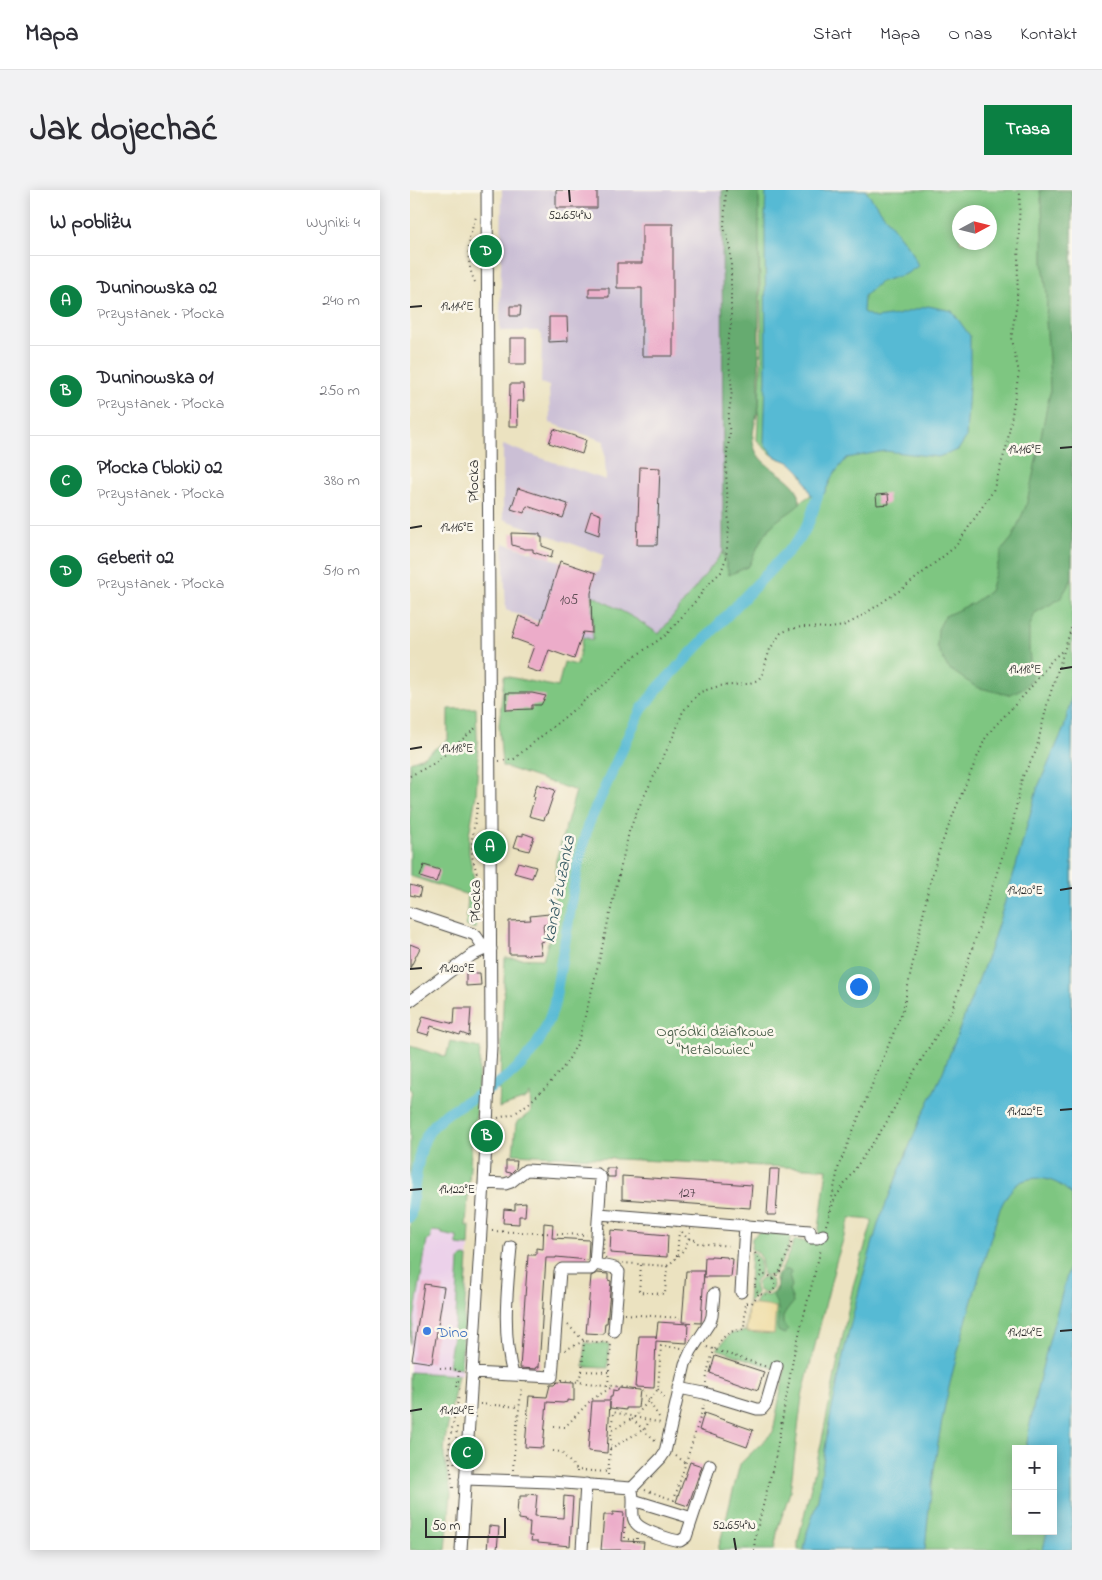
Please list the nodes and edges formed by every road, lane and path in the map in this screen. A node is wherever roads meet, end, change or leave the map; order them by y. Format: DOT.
graph roads {
  1 [pos="487,190"];
  2 [pos="726,190"];
  3 [pos="1020,190"];
  4 [pos="1072,626"];
  5 [pos="1064,650"];
  6 [pos="479,725"];
  7 [pos="497,761"];
  8 [pos="410,776"];
  9 [pos="410,914"];
  10 [pos="488,949"];
  11 [pos="410,1001"];
  12 [pos="488,1120"];
  13 [pos="484,1183"];
  14 [pos="599,1214"];
  15 [pos="745,1225"];
  16 [pos="678,1227"];
  17 [pos="794,1229"];
  18 [pos="489,1231"];
  19 [pos="823,1235"];
  20 [pos="597,1236"];
  21 [pos="811,1238"];
  22 [pos="690,1239"];
  23 [pos="511,1247"];
  24 [pos="744,1247"];
  25 [pos="677,1258"];
  26 [pos="595,1264"];
  27 [pos="640,1265"];
  28 [pos="667,1266"];
  29 [pos="762,1276"];
  30 [pos="773,1279"];
  31 [pos="759,1293"];
  32 [pos="714,1294"];
  33 [pos="744,1294"];
  34 [pos="746,1303"];
  35 [pos="557,1314"];
  36 [pos="616,1314"];
  37 [pos="680,1318"];
  38 [pos="614,1331"];
  39 [pos="584,1341"];
  40 [pos="611,1343"];
  41 [pos="694,1348"];
  42 [pos="714,1349"];
  43 [pos="554,1355"];
  44 [pos="440,1368"];
  45 [pos="777,1368"];
  46 [pos="582,1371"];
  47 [pos="609,1372"];
  48 [pos="472,1374"];
  49 [pos="518,1376"];
  50 [pos="552,1377"];
  51 [pos="578,1381"];
  52 [pos="608,1386"];
  53 [pos="613,1386"];
  54 [pos="630,1388"];
  55 [pos="679,1388"];
  56 [pos="460,1389"];
  57 [pos="642,1391"];
  58 [pos="706,1393"];
  59 [pos="648,1400"];
  60 [pos="478,1404"];
  61 [pos="520,1407"];
  62 [pos="636,1417"];
  63 [pos="649,1420"];
  64 [pos="554,1426"];
  65 [pos="612,1430"];
  66 [pos="610,1449"];
  67 [pos="553,1451"];
  68 [pos="710,1465"];
  69 [pos="577,1470"];
  70 [pos="465,1479"];
  71 [pos="608,1479"];
  72 [pos="513,1480"];
  73 [pos="586,1484"];
  74 [pos="633,1487"];
  75 [pos="634,1500"];
  76 [pos="692,1518"];
  77 [pos="626,1524"];
  78 [pos="642,1537"];
  79 [pos="461,1550"];
  80 [pos="582,1550"];
  81 [pos="754,1550"];
  1 -- 10 [label="street, Płocka"];
  2 -- 7 [label="path"];
  3 -- 12 [label="path"];
  4 -- 5 [label="path"];
  5 -- 19 [label="path"];
  5 -- 21 [label="path"];
  6 -- 8 [label="path"];
  9 -- 10 [label="street"];
  10 -- 11 [label="street"];
  10 -- 12 [label="street, Płocka"];
  12 -- 13 [label="street, Płocka"];
  13 -- 14 [label="street"];
  13 -- 48 [label="street, Płocka"];
  14 -- 15 [label="street"];
  14 -- 20 [label="street"];
  15 -- 17 [label="street"];
  15 -- 24 [label="street"];
  16 -- 22 [label="path"];
  16 -- 22 [label="path"];
  16 -- 25 [label="path"];
  16 -- 27 [label="path"];
  17 -- 21 [label="street"];
  17 -- 30 [label="path"];
  18 -- 20 [label="path"];
  19 -- 21 [label="street"];
  19 -- 81 [label="path"];
  20 -- 26 [label="street"];
  22 -- 24 [label="path"];
  22 -- 25 [label="path"];
  23 -- 49 [label="street"];
  24 -- 29 [label="path"];
  24 -- 33 [label="street"];
  25 -- 28 [label="path"];
  26 -- 35 [label="street"];
  26 -- 36 [label="street"];
  27 -- 28 [label="path"];
  27 -- 28 [label="path"];
  29 -- 30 [label="path"];
  29 -- 31 [label="path"];
  30 -- 31 [label="path"];
  31 -- 34 [label="path"];
  32 -- 41 [label="street"];
  33 -- 34 [label="path"];
  34 -- 42 [label="path"];
  35 -- 39 [label="path"];
  35 -- 43 [label="street"];
  36 -- 37 [label="path"];
  36 -- 38 [label="street"];
  38 -- 40 [label="path"];
  39 -- 40 [label="path"];
  39 -- 43 [label="path"];
  39 -- 46 [label="path"];
  40 -- 47 [label="path"];
  41 -- 42 [label="path"];
  41 -- 55 [label="street"];
  41 -- 59 [label="path"];
  42 -- 45 [label="path"];
  42 -- 58 [label="path"];
  43 -- 50 [label="street"];
  44 -- 56 [label="path"];
  45 -- 58 [label="street"];
  46 -- 47 [label="path"];
  46 -- 51 [label="path"];
  47 -- 52 [label="path"];
  48 -- 49 [label="street"];
  48 -- 70 [label="street, Płocka"];
  49 -- 50 [label="street"];
  49 -- 61 [label="path"];
  50 -- 51 [label="path"];
  51 -- 52 [label="path"];
  52 -- 53 [label="path"];
  53 -- 54 [label="path"];
  53 -- 64 [label="path"];
  55 -- 58 [label="street"];
  55 -- 74 [label="street"];
  57 -- 59 [label="path"];
  58 -- 74 [label="path"];
  59 -- 62 [label="path"];
  59 -- 63 [label="path"];
  60 -- 61 [label="path"];
  61 -- 72 [label="path"];
  62 -- 63 [label="path"];
  62 -- 65 [label="path"];
  62 -- 65 [label="path"];
  63 -- 66 [label="path"];
  65 -- 66 [label="path"];
  66 -- 71 [label="path"];
  67 -- 69 [label="path"];
  68 -- 76 [label="street"];
  70 -- 72 [label="street"];
  70 -- 79 [label="street, Płocka"];
  72 -- 73 [label="street"];
  73 -- 74 [label="street"];
  73 -- 80 [label="street"];
  74 -- 75 [label="street"];
  75 -- 76 [label="street"];
  75 -- 76 [label="street"];
  77 -- 78 [label="path"];
}
